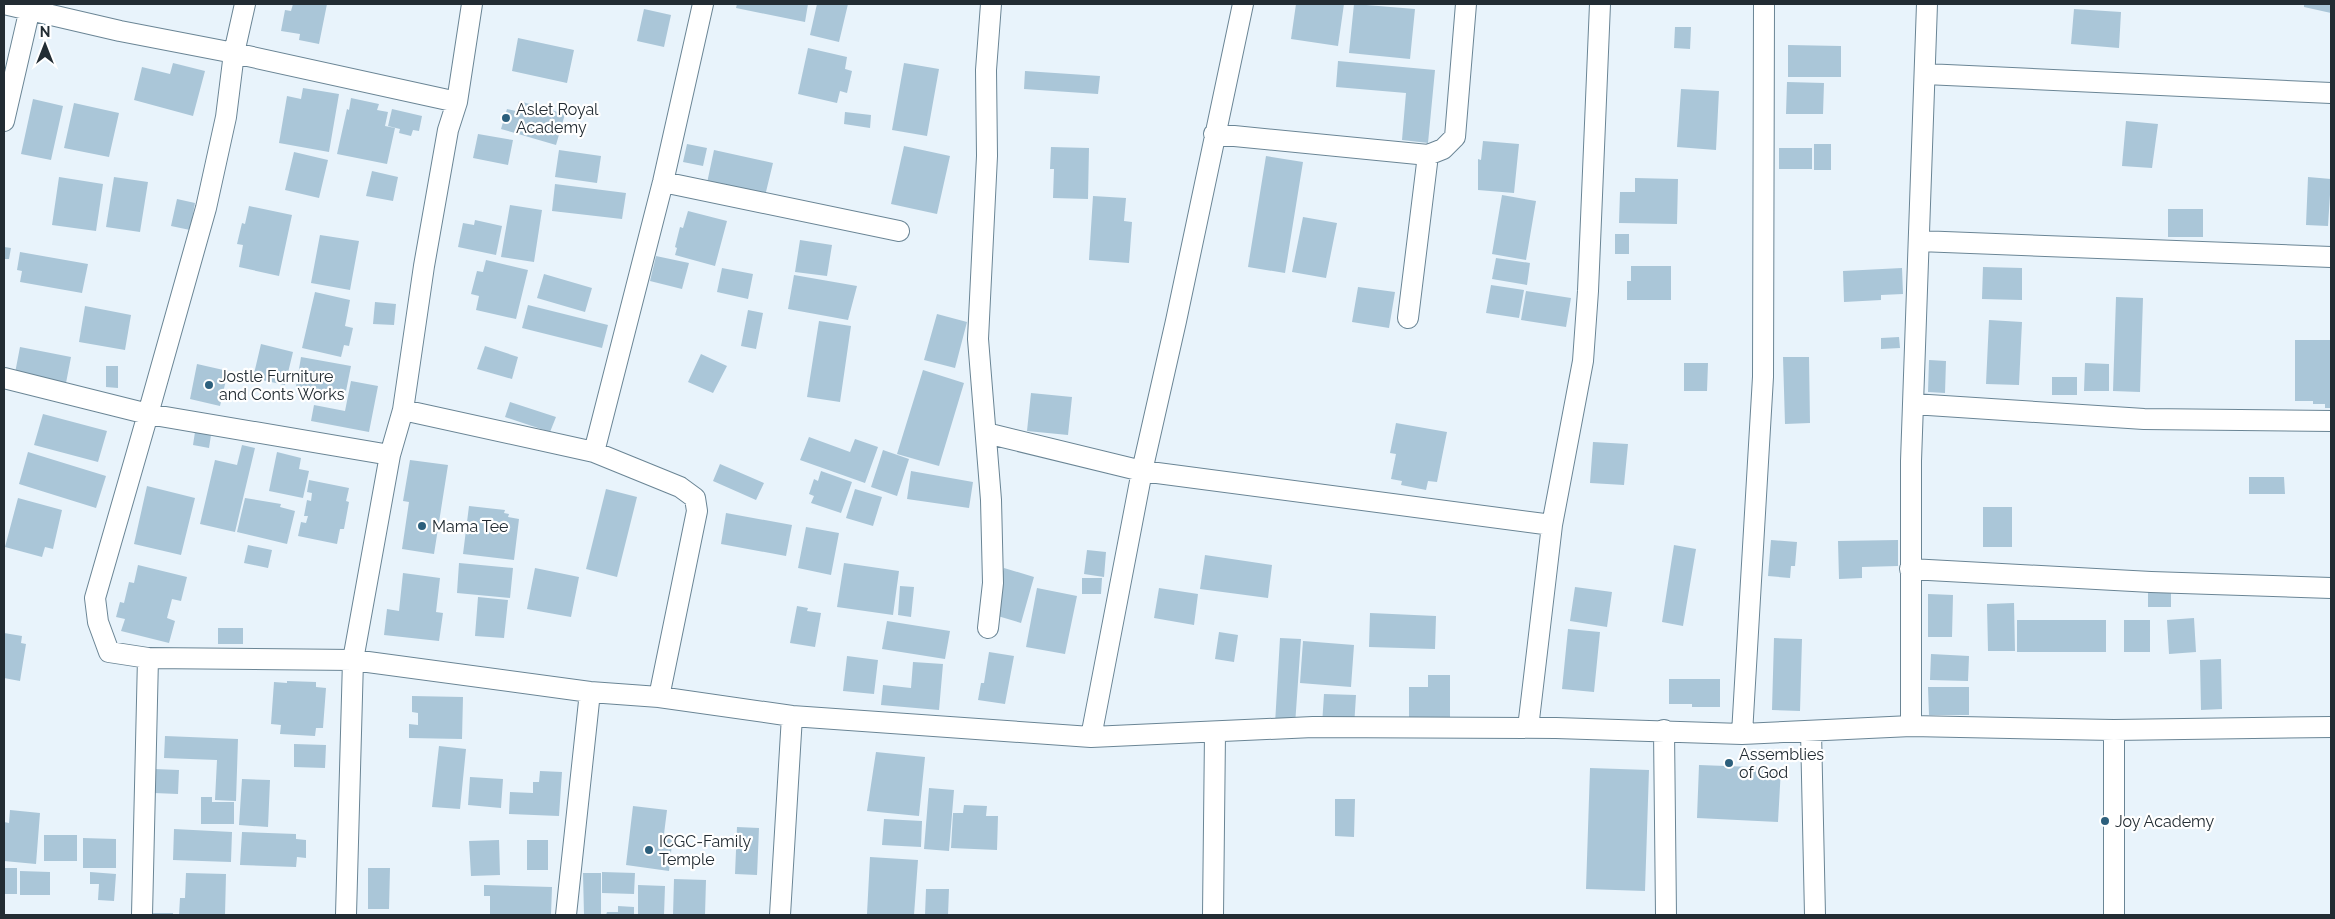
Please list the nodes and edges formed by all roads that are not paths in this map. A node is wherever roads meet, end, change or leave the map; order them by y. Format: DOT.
graph roads {
  1 [pos="4,4"];
  2 [pos="245,4"];
  3 [pos="472,4"];
  4 [pos="703,4"];
  5 [pos="991,4"];
  6 [pos="1243,4"];
  7 [pos="1466,4"];
  8 [pos="1600,4"];
  9 [pos="1764,4"];
  10 [pos="1927,4"];
  11 [pos="30,7"];
  12 [pos="234,53"];
  13 [pos="1925,74"];
  14 [pos="2331,93"];
  15 [pos="457,102"];
  16 [pos="4,121"];
  17 [pos="1214,134"];
  18 [pos="1428,155"];
  19 [pos="663,182"];
  20 [pos="899,231"];
  21 [pos="1919,241"];
  22 [pos="2331,257"];
  23 [pos="1408,318"];
  24 [pos="4,378"];
  25 [pos="1913,404"];
  26 [pos="403,410"];
  27 [pos="148,414"];
  28 [pos="2331,420"];
  29 [pos="986,433"];
  30 [pos="594,452"];
  31 [pos="390,455"];
  32 [pos="1142,471"];
  33 [pos="1552,525"];
  34 [pos="1910,569"];
  35 [pos="2331,588"];
  36 [pos="988,628"];
  37 [pos="148,658"];
  38 [pos="354,660"];
  39 [pos="590,692"];
  40 [pos="659,697"];
  41 [pos="792,716"];
  42 [pos="1911,726"];
  43 [pos="2331,727"];
  44 [pos="1528,728"];
  45 [pos="1664,730"];
  46 [pos="2114,730"];
  47 [pos="1811,731"];
  48 [pos="1215,732"];
  49 [pos="1742,734"];
  50 [pos="1091,737"];
  51 [pos="142,915"];
  52 [pos="346,915"];
  53 [pos="566,915"];
  54 [pos="780,915"];
  55 [pos="1213,915"];
  56 [pos="1666,915"];
  57 [pos="1815,915"];
  58 [pos="2114,915"];
  1 -- 11 [label="street"];
  2 -- 12 [label="street"];
  3 -- 15 [label="street"];
  4 -- 19 [label="street"];
  5 -- 29 [label="street"];
  6 -- 17 [label="street"];
  7 -- 18 [label="street"];
  8 -- 33 [label="street"];
  9 -- 49 [label="street"];
  10 -- 13 [label="street"];
  11 -- 12 [label="street"];
  11 -- 16 [label="street"];
  12 -- 15 [label="street"];
  12 -- 27 [label="street"];
  13 -- 14 [label="street"];
  13 -- 21 [label="street"];
  15 -- 26 [label="street"];
  17 -- 18 [label="street"];
  17 -- 32 [label="street"];
  18 -- 23 [label="street"];
  19 -- 20 [label="street"];
  19 -- 30 [label="street"];
  21 -- 22 [label="street"];
  21 -- 25 [label="street"];
  24 -- 27 [label="street"];
  25 -- 28 [label="street"];
  25 -- 34 [label="street"];
  26 -- 30 [label="street"];
  26 -- 31 [label="street"];
  27 -- 31 [label="street"];
  27 -- 37 [label="street"];
  29 -- 32 [label="street"];
  29 -- 36 [label="street"];
  30 -- 40 [label="street"];
  31 -- 38 [label="street"];
  32 -- 33 [label="street"];
  32 -- 50 [label="street"];
  33 -- 44 [label="street"];
  34 -- 35 [label="street"];
  34 -- 42 [label="street"];
  37 -- 38 [label="street"];
  37 -- 51 [label="street"];
  38 -- 39 [label="street"];
  38 -- 52 [label="street"];
  39 -- 40 [label="street"];
  39 -- 53 [label="street"];
  40 -- 41 [label="street"];
  41 -- 50 [label="street"];
  41 -- 54 [label="street"];
  42 -- 46 [label="street"];
  42 -- 47 [label="street"];
  43 -- 46 [label="street"];
  44 -- 45 [label="street"];
  44 -- 48 [label="street"];
  45 -- 49 [label="street"];
  45 -- 56 [label="street"];
  46 -- 58 [label="street"];
  47 -- 49 [label="street"];
  47 -- 57 [label="street"];
  48 -- 50 [label="street"];
  48 -- 55 [label="street"];
}
